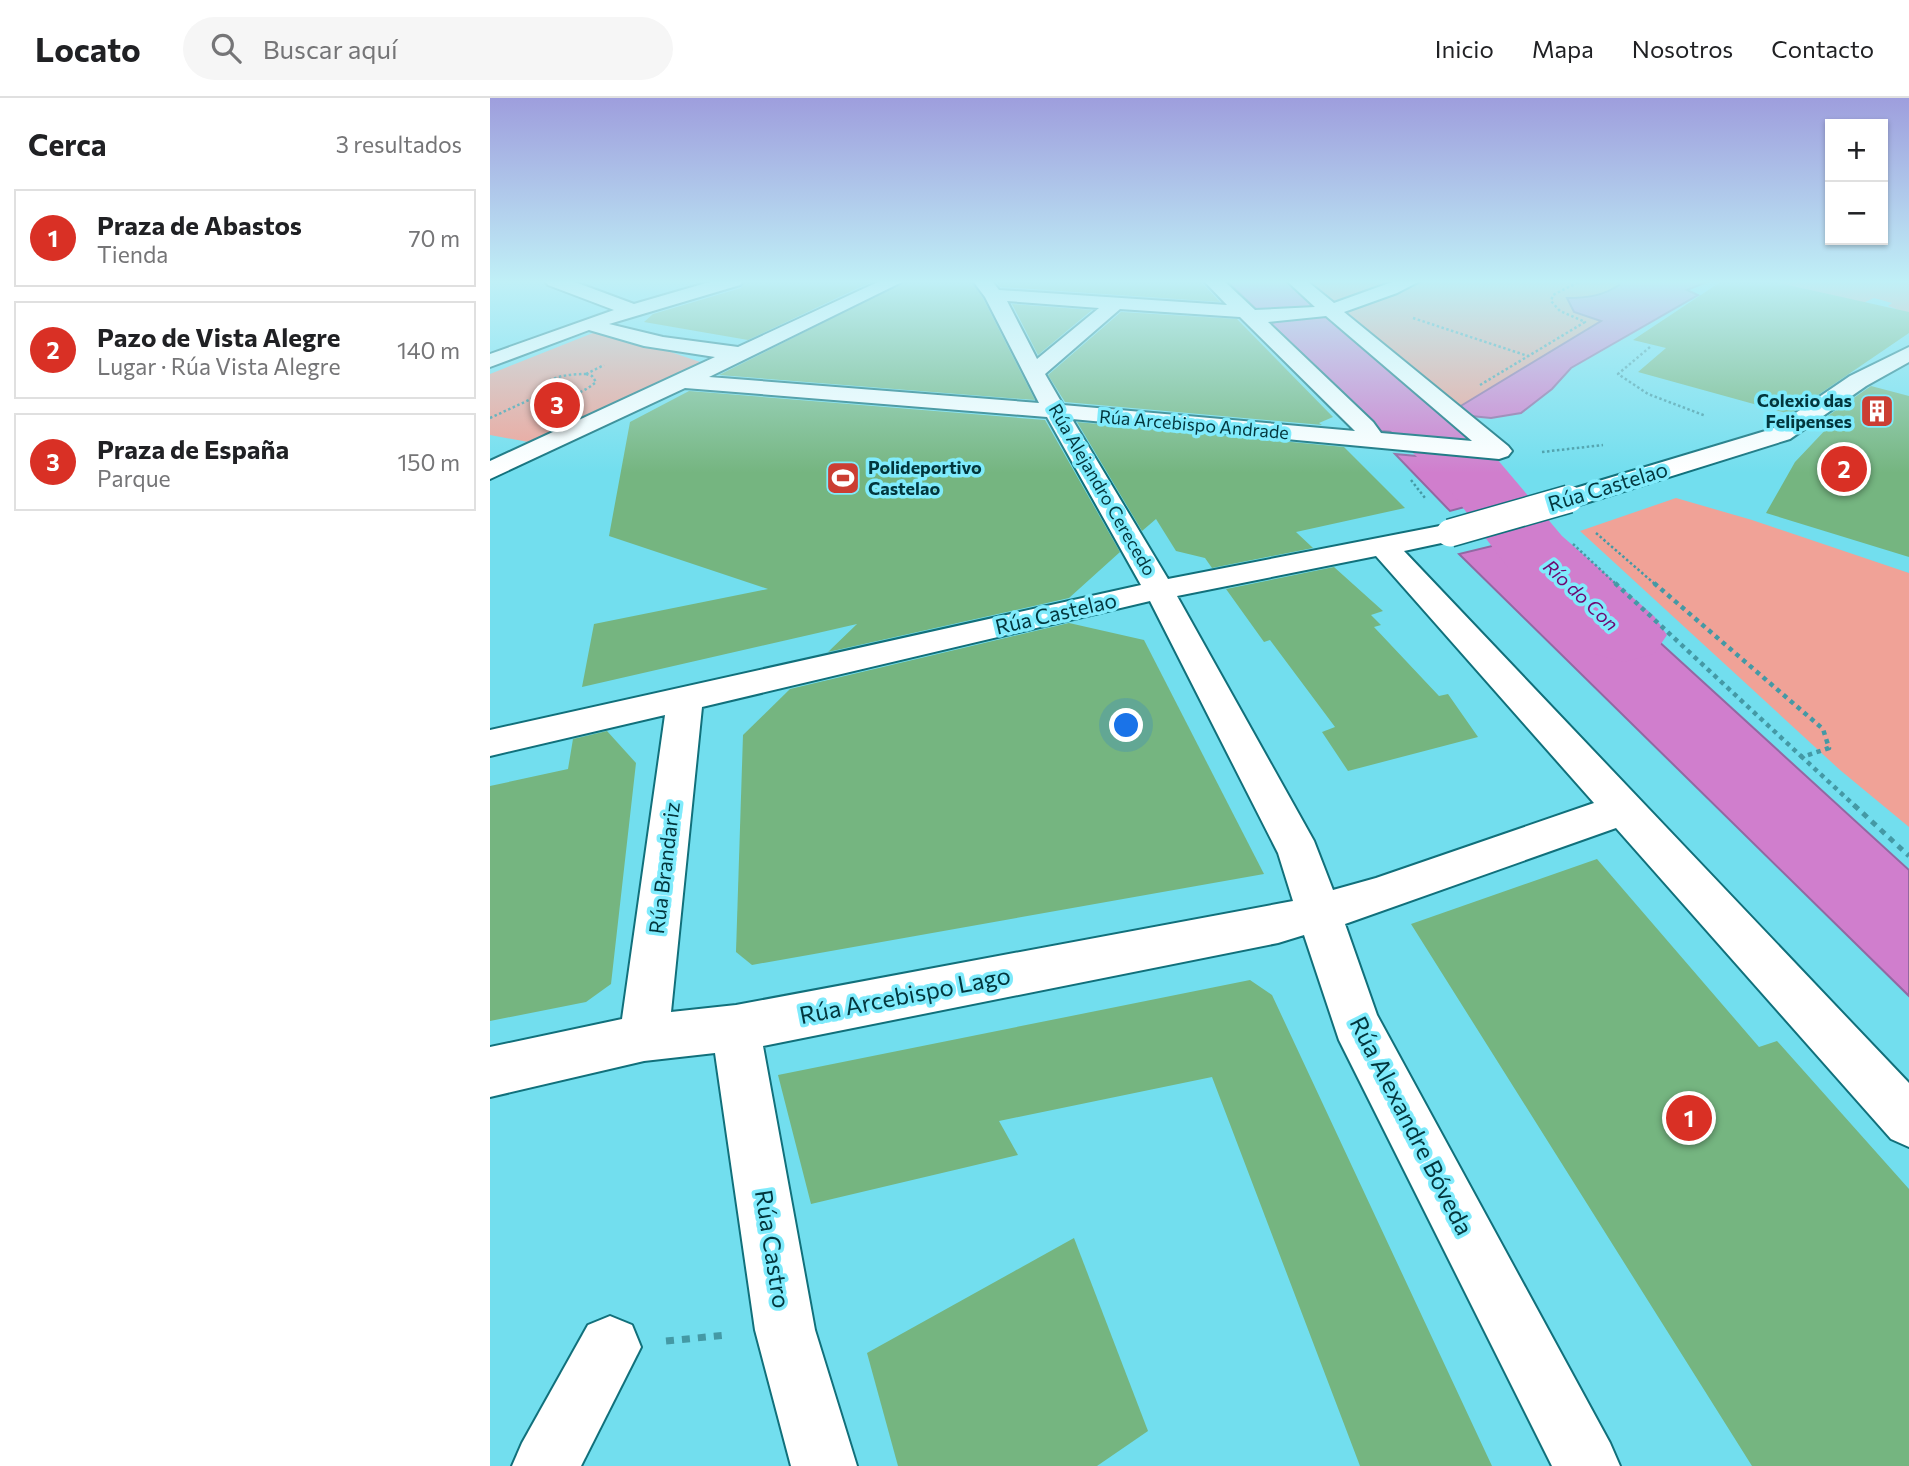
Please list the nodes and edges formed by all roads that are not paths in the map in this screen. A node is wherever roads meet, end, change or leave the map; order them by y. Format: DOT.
graph roads {
  1 [pos="531,345"];
  2 [pos="675,345"];
  3 [pos="757,345"];
  4 [pos="1018,345"];
  5 [pos="1066,345"];
  6 [pos="1279,345"];
  7 [pos="1374,345"];
  8 [pos="739,353"];
  9 [pos="1909,353"];
  10 [pos="490,360"];
  11 [pos="1033,373"];
  12 [pos="680,382"];
  13 [pos="1057,411"];
  14 [pos="1374,440"];
  15 [pos="502,455"];
  16 [pos="490,471"];
  17 [pos="1383,546"];
  18 [pos="1159,590"];
  19 [pos="685,699"];
  20 [pos="490,743"];
  21 [pos="1623,809"];
  22 [pos="1320,914"];
  23 [pos="736,1028"];
  24 [pos="644,1038"];
  25 [pos="490,1072"];
  26 [pos="1909,1121"];
  27 [pos="610,1347"];
  28 [pos="545,1466"];
  29 [pos="824,1466"];
  30 [pos="1587,1466"];
  1 -- 10 [label="street"];
  2 -- 8 [label="street"];
  3 -- 8 [label="street"];
  4 -- 11 [label="street, Rúa Alejandro Cerecedo"];
  5 -- 11 [label="street"];
  6 -- 14 [label="street"];
  7 -- 14 [label="street, Rúa Arcebispo Andrade"];
  8 -- 12 [label="street"];
  9 -- 17 [label="street, Rúa Castelao, bridge"];
  11 -- 13 [label="street, Rúa Alejandro Cerecedo"];
  12 -- 13 [label="street, Rúa Arcebispo Andrade"];
  12 -- 15 [label="street"];
  13 -- 14 [label="street, Rúa Arcebispo Andrade"];
  13 -- 18 [label="street, Rúa Alejandro Cerecedo"];
  15 -- 16 [label="street"];
  17 -- 18 [label="street, Rúa Castelao"];
  17 -- 21 [label="street"];
  18 -- 19 [label="street, Rúa Castelao"];
  18 -- 22 [label="street, Rúa Alexandre Bóveda"];
  19 -- 20 [label="street, Rúa Castelao"];
  19 -- 24 [label="street, Rúa Brandariz"];
  21 -- 22 [label="street, Rúa Arcebispo Lago"];
  21 -- 26 [label="street"];
  22 -- 23 [label="street, Rúa Arcebispo Lago"];
  22 -- 30 [label="street, Rúa Alexandre Bóveda"];
  23 -- 24 [label="street, Rúa Arcebispo Lago"];
  23 -- 29 [label="street, Rúa Castro"];
  24 -- 25 [label="street, Rúa Arcebispo Lago"];
  27 -- 28 [label="street"];
}
